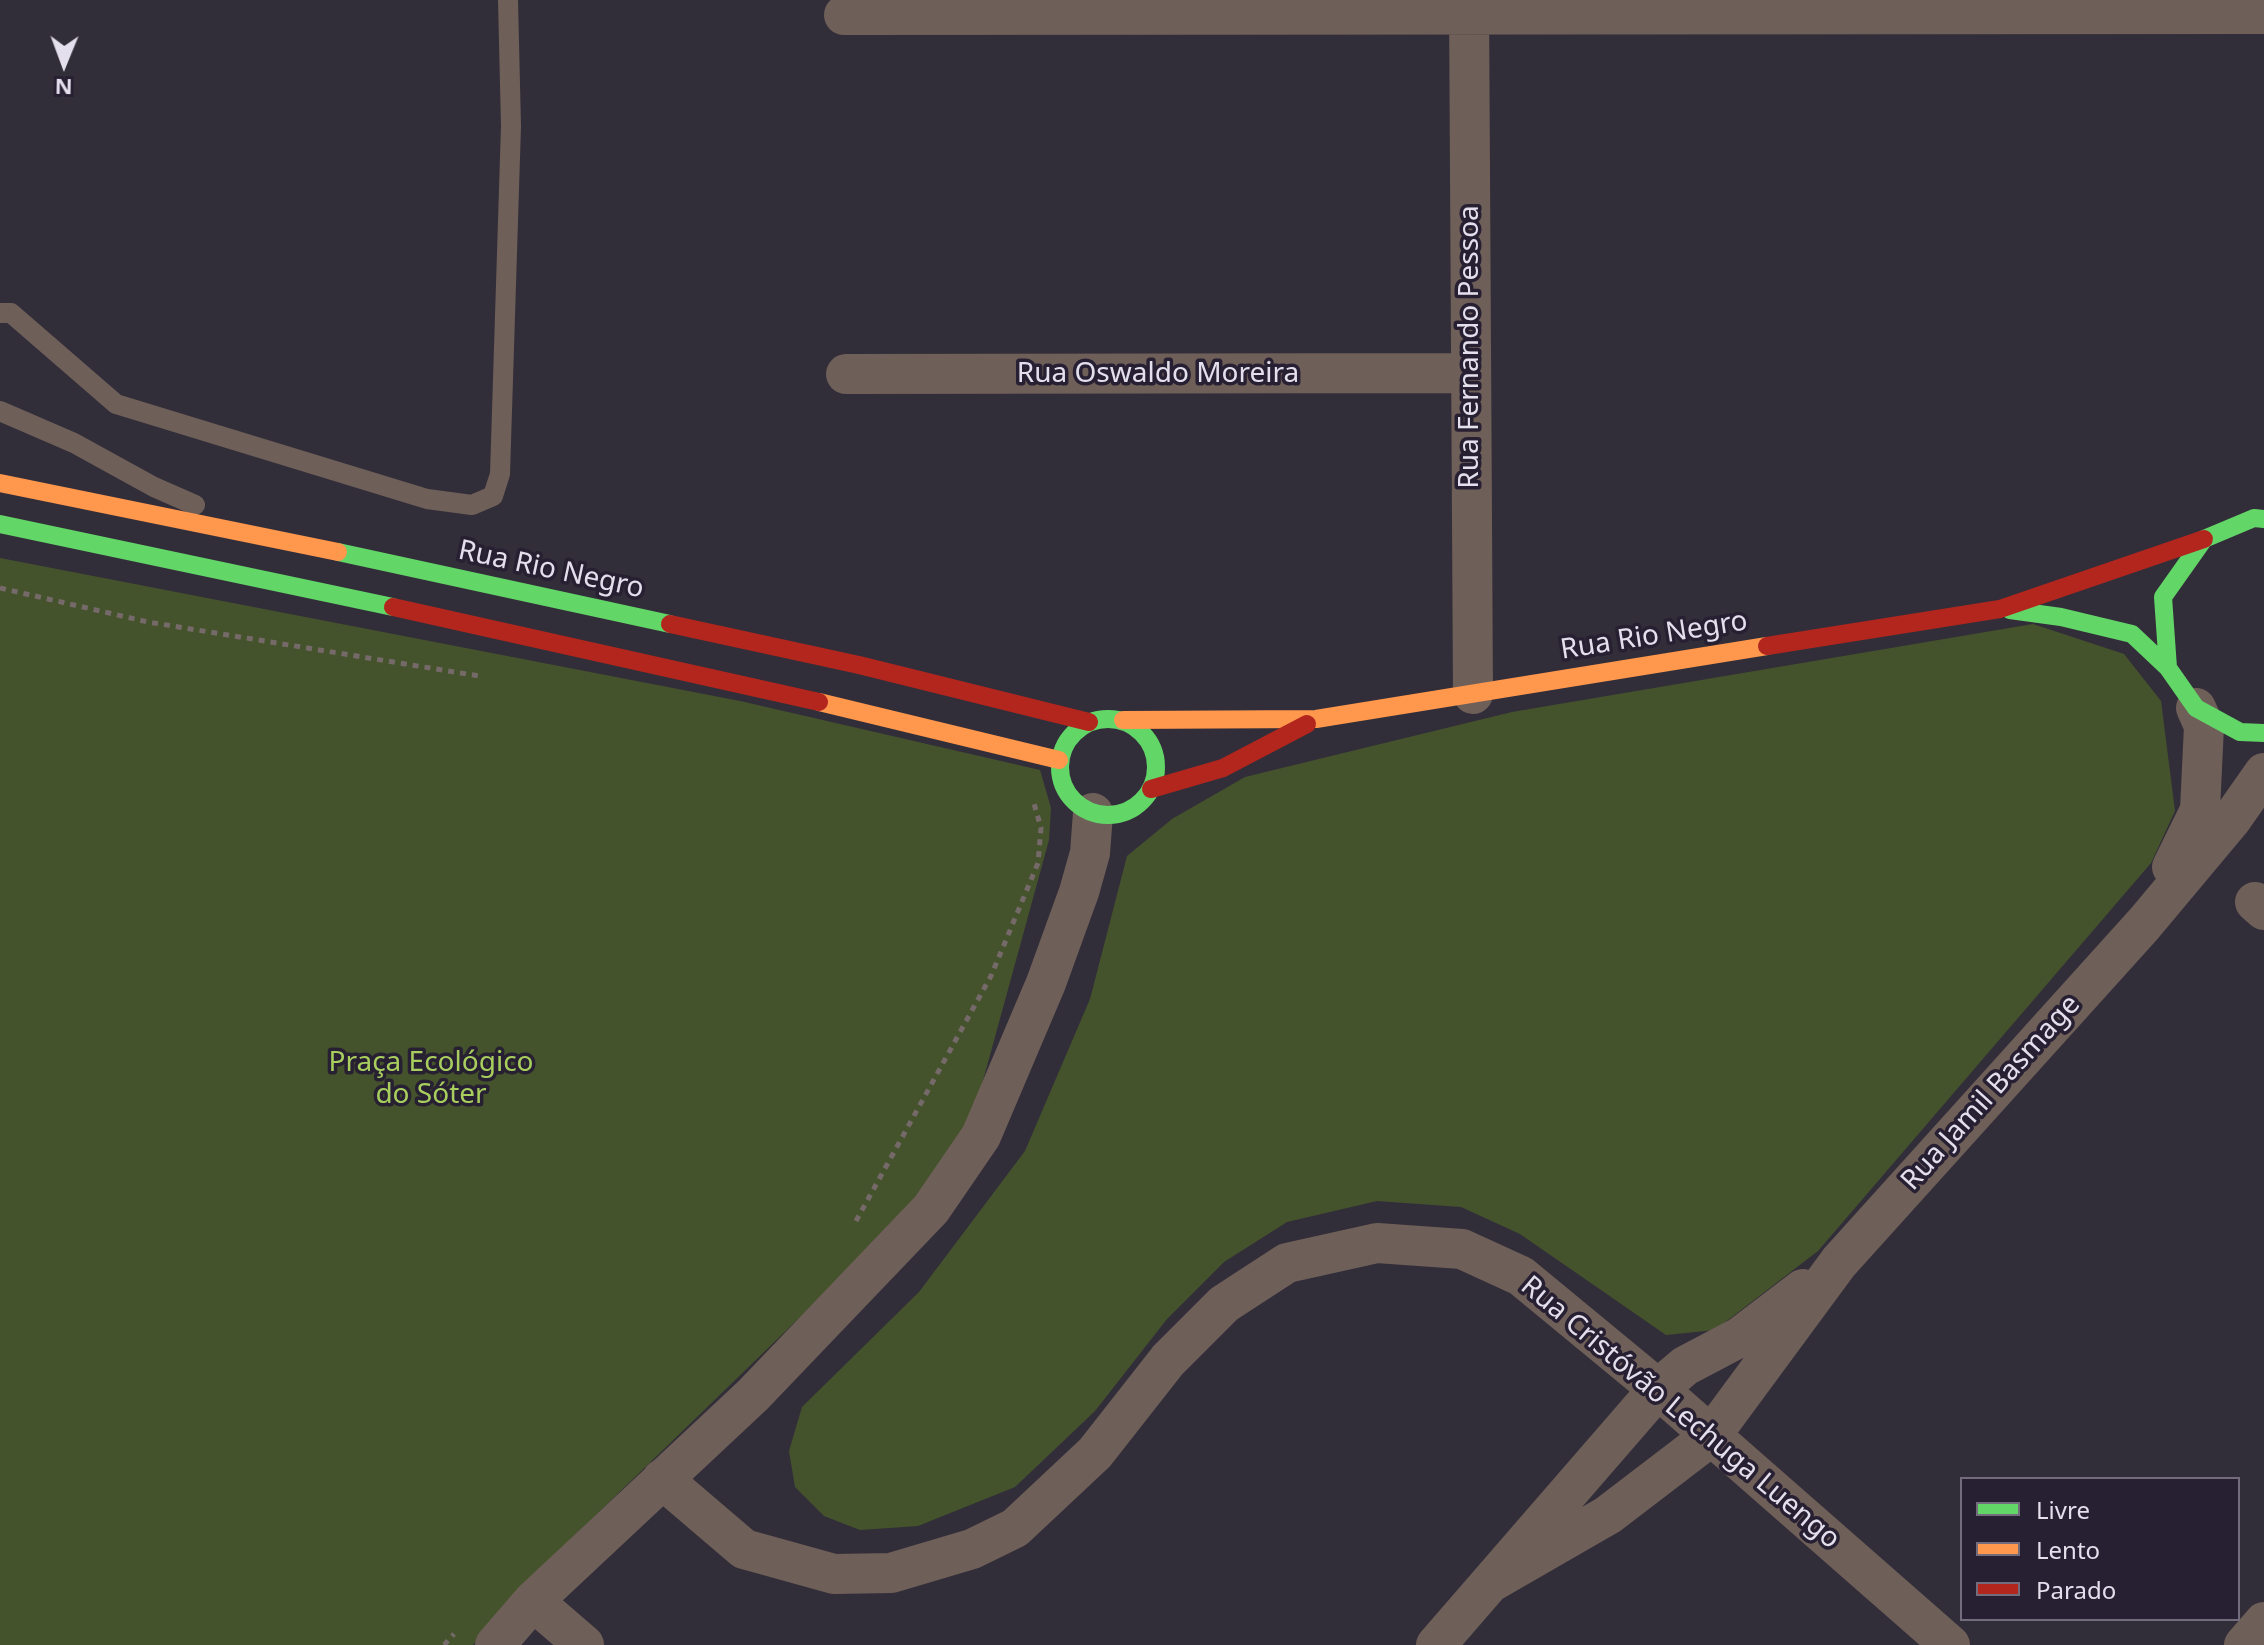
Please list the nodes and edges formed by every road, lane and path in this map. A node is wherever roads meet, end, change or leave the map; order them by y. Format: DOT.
graph roads {
  1 [pos="508,0"];
  2 [pos="1469,7"];
  3 [pos="2264,14"];
  4 [pos="844,15"];
  5 [pos="0,313"];
  6 [pos="1470,373"];
  7 [pos="846,374"];
  8 [pos="0,411"];
  9 [pos="0,483"];
  10 [pos="2264,519"];
  11 [pos="0,524"];
  12 [pos="264,536"];
  13 [pos="2204,539"];
  14 [pos="0,588"];
  15 [pos="2000,609"];
  16 [pos="2168,668"];
  17 [pos="491,678"];
  18 [pos="1473,694"];
  19 [pos="2196,708"];
  20 [pos="1316,719"];
  21 [pos="1123,720"];
  22 [pos="1089,722"];
  23 [pos="2264,733"];
  24 [pos="1059,760"];
  25 [pos="2264,773"];
  26 [pos="1151,789"];
  27 [pos="1032,794"];
  28 [pos="1093,813"];
  29 [pos="2144,924"];
  30 [pos="852,1229"];
  31 [pos="1839,1262"];
  32 [pos="1658,1389"];
  33 [pos="1710,1437"];
  34 [pos="662,1479"];
  35 [pos="1490,1583"];
  36 [pos="533,1601"];
  37 [pos="2264,1622"];
  38 [pos="460,1627"];
  39 [pos="444,1645"];
  40 [pos="495,1645"];
  41 [pos="584,1645"];
  42 [pos="1436,1645"];
  43 [pos="1950,1645"];
  44 [pos="2244,1645"];
  1 -- 5 [label="lane"];
  2 -- 3 [label="street"];
  2 -- 4 [label="street"];
  2 -- 6 [label="street, Rua Fernando Pessoa"];
  6 -- 7 [label="street, Rua Oswaldo Moreira"];
  6 -- 18 [label="street, Rua Fernando Pessoa"];
  8 -- 12 [label="lane"];
  9 -- 12 [label="main road, Rua Rio Negro"];
  10 -- 13 [label="main road, Rua Rio Negro"];
  11 -- 24 [label="main road"];
  12 -- 22 [label="main road, Rua Rio Negro"];
  13 -- 15 [label="main road, Rua Rio Negro"];
  13 -- 16 [label="main road"];
  14 -- 17 [label="path"];
  15 -- 16 [label="main road, Rua Rio Negro"];
  15 -- 18 [label="main road, Rua Rio Negro"];
  16 -- 19 [label="main road, Rua Rio Negro"];
  18 -- 20 [label="main road, Rua Rio Negro"];
  19 -- 23 [label="main road"];
  19 -- 29 [label="street, Rua Jamil Basmage"];
  20 -- 21 [label="main road, Rua Rio Negro"];
  20 -- 26 [label="main road, Rua Rio Negro"];
  21 -- 22 [label="main road"];
  21 -- 26 [label="main road"];
  22 -- 24 [label="main road"];
  24 -- 28 [label="main road"];
  25 -- 29 [label="street, Rua Jamil Basmage"];
  26 -- 28 [label="main road"];
  27 -- 30 [label="path"];
  28 -- 34 [label="street"];
  29 -- 31 [label="street, Rua Jamil Basmage"];
  31 -- 32 [label="street, Rua Jamil Basmage"];
  31 -- 33 [label="street, Rua Jamil Basmage"];
  32 -- 33 [label="street, Rua Cristóvão Lechuga Luengo"];
  32 -- 34 [label="street, Rua Cristóvão Lechuga Luengo"];
  32 -- 35 [label="street, Rua Jamil Basmage"];
  33 -- 35 [label="street, Rua Jamil Basmage"];
  33 -- 43 [label="street, Rua Cristóvão Lechuga Luengo"];
  34 -- 36 [label="street"];
  35 -- 42 [label="street, Rua Jamil Basmage"];
  36 -- 40 [label="street"];
  36 -- 41 [label="street"];
  37 -- 44 [label="street"];
  38 -- 39 [label="path"];
}
